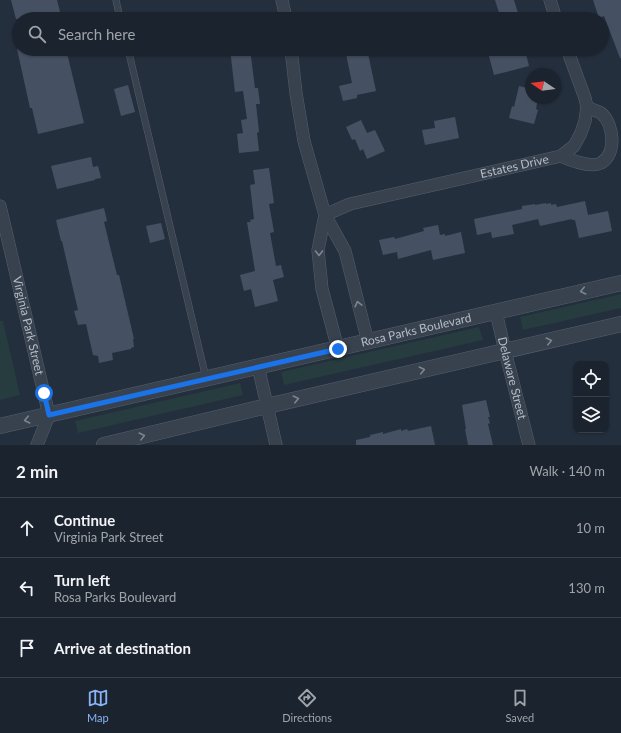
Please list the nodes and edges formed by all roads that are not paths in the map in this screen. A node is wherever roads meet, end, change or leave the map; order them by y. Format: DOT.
graph roads {
  1 [pos="116,0"];
  2 [pos="282,0"];
  3 [pos="550,0"];
  4 [pos="119,12"];
  5 [pos="285,12"];
  6 [pos="554,12"];
  7 [pos="130,56"];
  8 [pos="293,56"];
  9 [pos="570,56"];
  10 [pos="587,107"];
  11 [pos="561,156"];
  12 [pos="0,206"];
  13 [pos="324,215"];
  14 [pos="621,283"];
  15 [pos="496,312"];
  16 [pos="621,324"];
  17 [pos="368,342"];
  18 [pos="338,349"];
  19 [pos="505,351"];
  20 [pos="258,366"];
  21 [pos="206,378"];
  22 [pos="267,406"];
  23 [pos="49,415"];
  24 [pos="0,426"];
  25 [pos="37,445"];
  26 [pos="104,445"];
  27 [pos="276,445"];
  28 [pos="529,445"];
  1 -- 4 [label="lane"];
  2 -- 5 [label="street"];
  3 -- 6 [label="street"];
  7 -- 21 [label="lane"];
  8 -- 13 [label="street"];
  9 -- 10 [label="street, Estates Drive"];
  10 -- 11 [label="street, Estates Drive"];
  10 -- 11 [label="street"];
  11 -- 13 [label="street, Estates Drive"];
  12 -- 23 [label="street, Virginia Park Street"];
  17 -- 13 [label="street, one-way"];
  13 -- 18 [label="street, one-way"];
  14 -- 15 [label="street, Rosa Parks Boulevard, one-way"];
  15 -- 17 [label="street, Rosa Parks Boulevard"];
  15 -- 19 [label="street, Delaware Street"];
  19 -- 16 [label="street, one-way"];
  17 -- 18 [label="street, Rosa Parks Boulevard"];
  18 -- 20 [label="street, Rosa Parks Boulevard"];
  22 -- 19 [label="street, one-way"];
  19 -- 28 [label="street, Delaware Street"];
  20 -- 21 [label="street, Rosa Parks Boulevard"];
  20 -- 22 [label="street"];
  21 -- 23 [label="street, Rosa Parks Boulevard"];
  26 -- 22 [label="street, one-way"];
  22 -- 27 [label="street"];
  23 -- 24 [label="street, Rosa Parks Boulevard, one-way"];
  23 -- 25 [label="street"];
}
